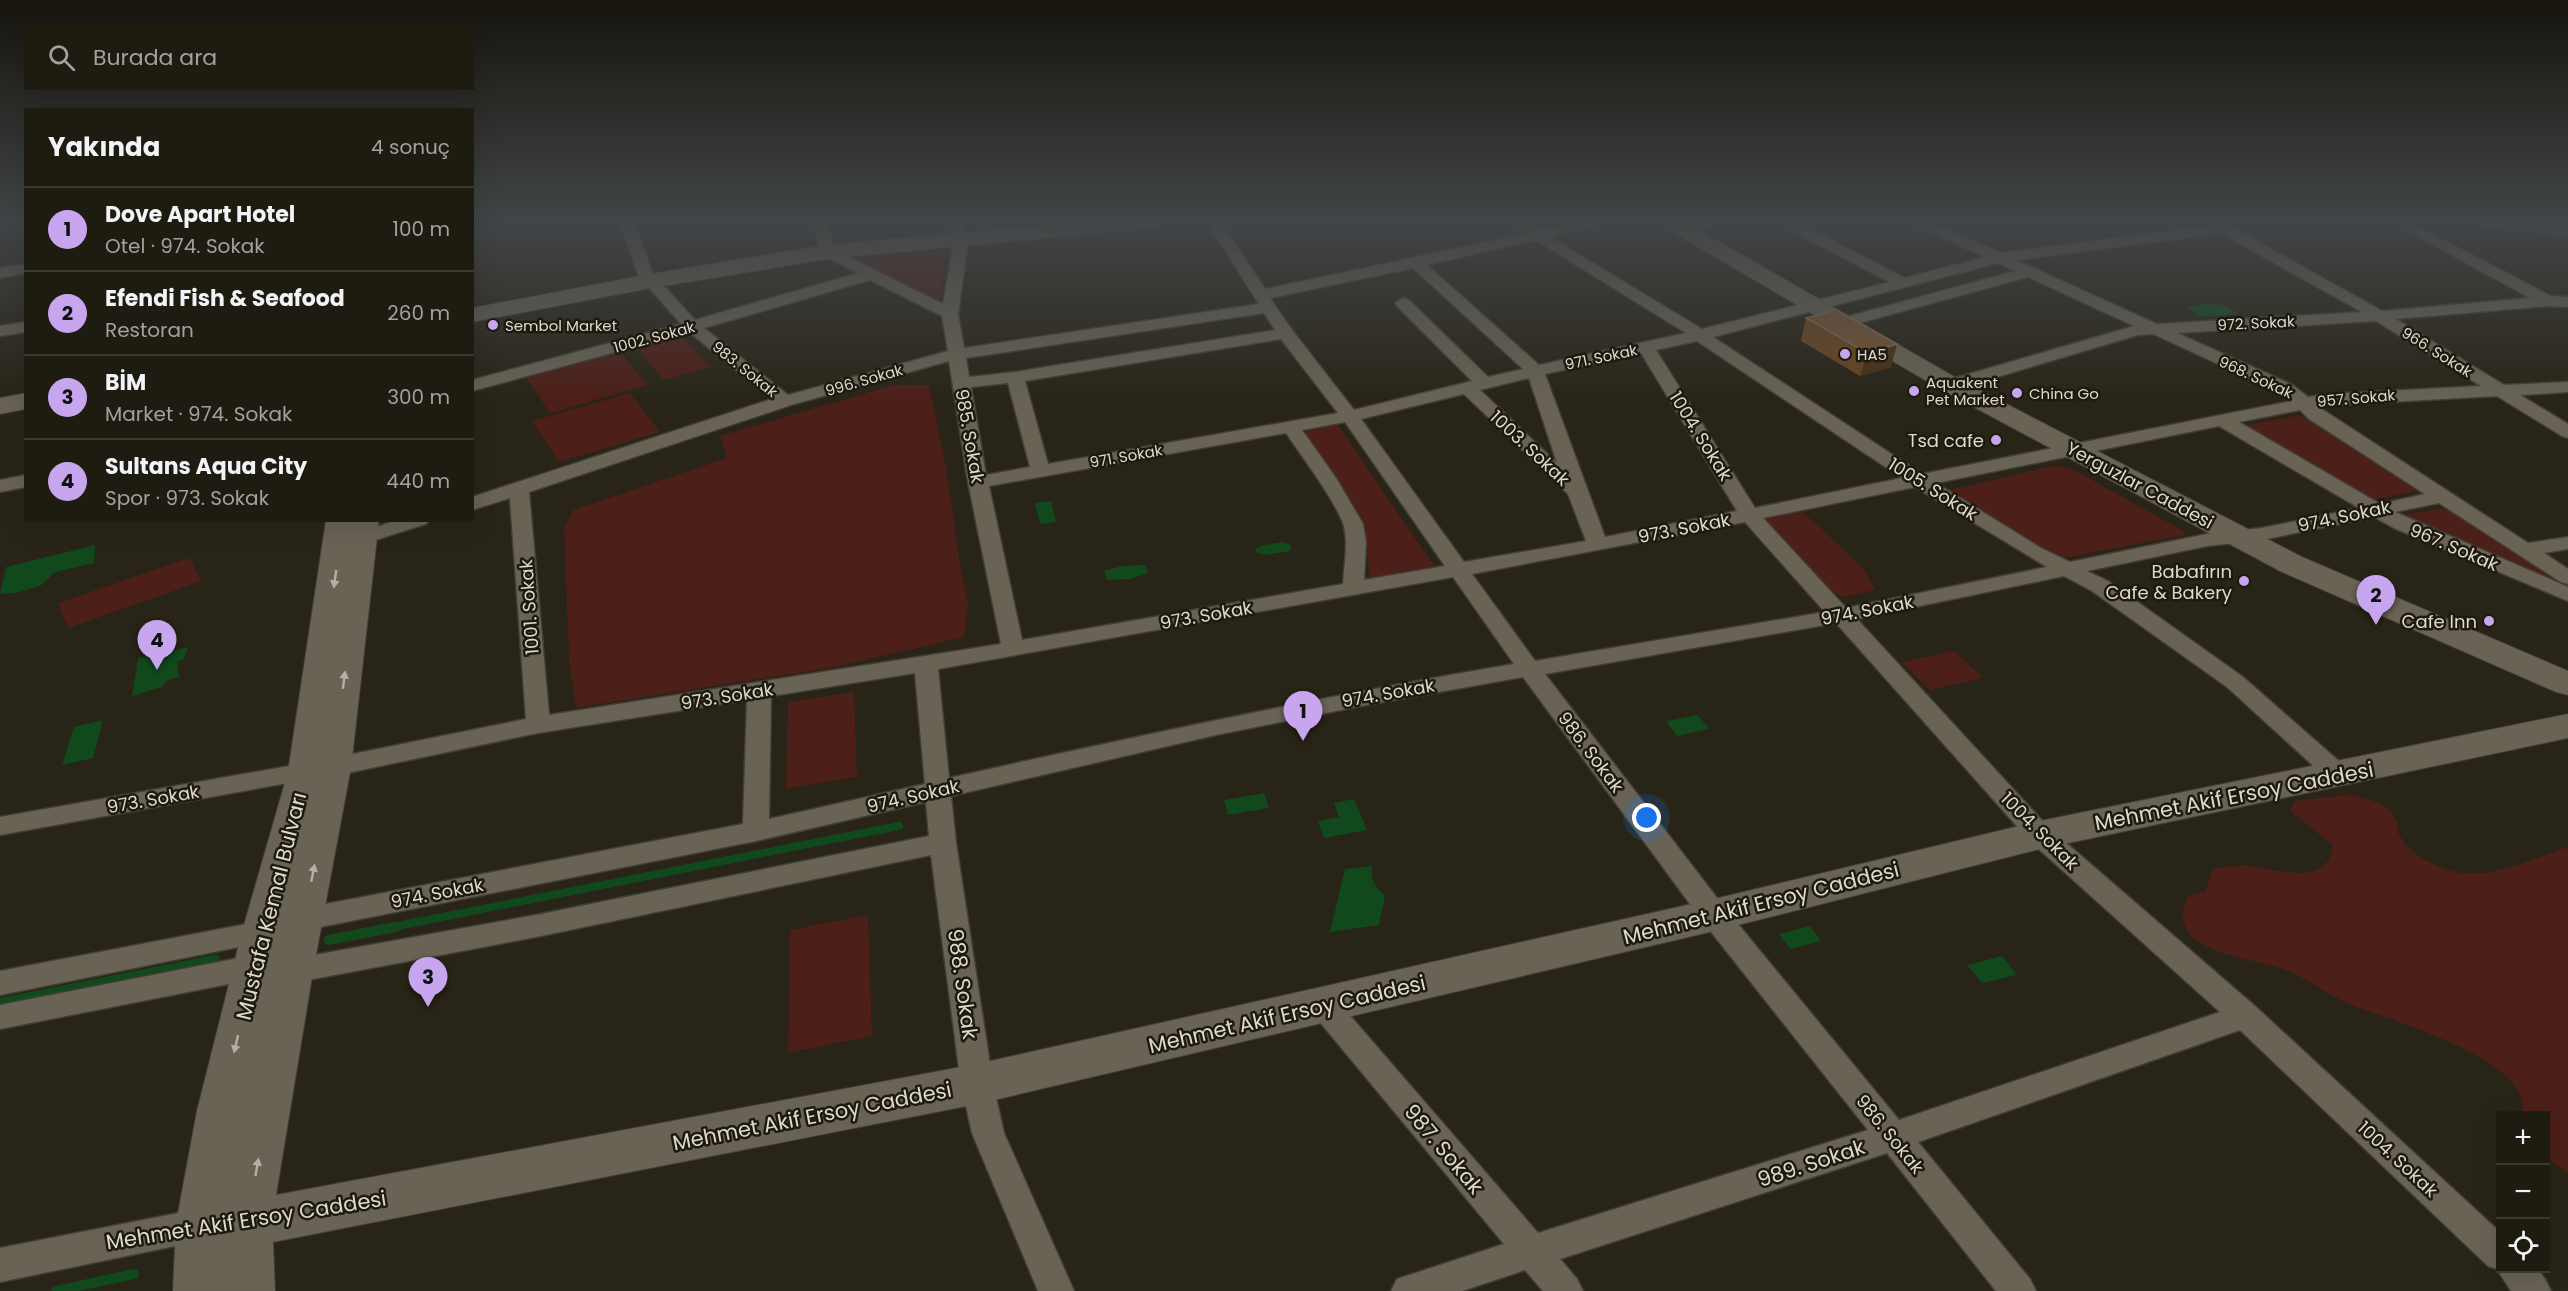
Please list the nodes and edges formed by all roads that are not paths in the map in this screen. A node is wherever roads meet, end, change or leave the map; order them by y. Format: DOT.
graph roads {
  1 [pos="650,281"];
  2 [pos="651,281"];
  3 [pos="847,281"];
  4 [pos="882,281"];
  5 [pos="953,281"];
  6 [pos="1251,281"];
  7 [pos="1343,281"];
  8 [pos="1436,281"];
  9 [pos="1612,281"];
  10 [pos="1769,281"];
  11 [pos="1899,281"];
  12 [pos="1914,281"];
  13 [pos="1994,281"];
  14 [pos="2049,281"];
  15 [pos="2318,281"];
  16 [pos="2511,281"];
  17 [pos="1904,284"];
  18 [pos="1264,301"];
  19 [pos="2548,301"];
  20 [pos="2568,302"];
  21 [pos="1403,303"];
  22 [pos="1812,306"];
  23 [pos="2568,311"];
  24 [pos="477,313"];
  25 [pos="950,314"];
  26 [pos="2378,315"];
  27 [pos="1841,322"];
  28 [pos="692,326"];
  29 [pos="24,327"];
  30 [pos="2152,329"];
  31 [pos="0,331"];
  32 [pos="1285,333"];
  33 [pos="1700,335"];
  34 [pos="1646,347"];
  35 [pos="956,354"];
  36 [pos="1535,371"];
  37 [pos="1015,377"];
  38 [pos="961,383"];
  39 [pos="474,385"];
  40 [pos="1951,385"];
  41 [pos="1477,386"];
  42 [pos="2568,387"];
  43 [pos="2500,391"];
  44 [pos="24,401"];
  45 [pos="785,402"];
  46 [pos="2305,403"];
  47 [pos="0,406"];
  48 [pos="1350,416"];
  49 [pos="2220,419"];
  50 [pos="1291,427"];
  51 [pos="2568,432"];
  52 [pos="2076,450"];
  53 [pos="1041,471"];
  54 [pos="1917,480"];
  55 [pos="24,482"];
  56 [pos="978,482"];
  57 [pos="0,486"];
  58 [pos="519,489"];
  59 [pos="1577,492"];
  60 [pos="2441,497"];
  61 [pos="474,503"];
  62 [pos="2374,509"];
  63 [pos="1749,514"];
  64 [pos="397,522"];
  65 [pos="356,526"];
  66 [pos="2237,536"];
  67 [pos="2568,543"];
  68 [pos="1598,545"];
  69 [pos="2524,550"];
  70 [pos="1460,570"];
  71 [pos="2070,570"];
  72 [pos="2568,578"];
  73 [pos="1353,590"];
  74 [pos="2568,595"];
  75 [pos="1839,615"];
  76 [pos="1013,649"];
  77 [pos="926,664"];
  78 [pos="1529,669"];
  79 [pos="2568,684"];
  80 [pos="759,690"];
  81 [pos="538,725"];
  82 [pos="2568,726"];
  83 [pos="320,769"];
  84 [pos="2338,775"];
  85 [pos="939,791"];
  86 [pos="0,826"];
  87 [pos="756,831"];
  88 [pos="2040,835"];
  89 [pos="943,843"];
  90 [pos="1714,915"];
  91 [pos="304,919"];
  92 [pos="270,957"];
  93 [pos="0,984"];
  94 [pos="1324,1006"];
  95 [pos="2245,1016"];
  96 [pos="0,1017"];
  97 [pos="977,1084"];
  98 [pos="1892,1137"];
  99 [pos="224,1224"];
  100 [pos="2496,1250"];
  101 [pos="1533,1253"];
  102 [pos="0,1264"];
  103 [pos="2518,1273"];
  104 [pos="199,1291"];
  105 [pos="208,1291"];
  106 [pos="249,1291"];
  107 [pos="1056,1291"];
  108 [pos="1408,1291"];
  109 [pos="1565,1291"];
  110 [pos="2018,1291"];
  111 [pos="2534,1291"];
  1 -- 24 [label="street"];
  2 -- 28 [label="street, 983. Sokak"];
  3 -- 28 [label="street, 1002. Sokak"];
  4 -- 25 [label="street"];
  5 -- 25 [label="street, 985. Sokak"];
  6 -- 18 [label="street, 986. Sokak"];
  7 -- 18 [label="street, 996. Sokak"];
  8 -- 36 [label="street"];
  9 -- 33 [label="street, 1005. Sokak"];
  10 -- 22 [label="street, Yerguzlar Caddesi"];
  11 -- 17 [label="street"];
  12 -- 17 [label="street, 971. Sokak"];
  13 -- 27 [label="street"];
  14 -- 30 [label="street, 968. Sokak"];
  15 -- 26 [label="street, 966. Sokak"];
  16 -- 19 [label="street"];
  17 -- 22 [label="street, 971. Sokak"];
  18 -- 32 [label="street, 986. Sokak"];
  18 -- 35 [label="street, 996. Sokak"];
  19 -- 20 [label="street, 972. Sokak"];
  19 -- 23 [label="street"];
  19 -- 26 [label="street, 972. Sokak"];
  21 -- 41 [label="street, 1003. Sokak"];
  22 -- 27 [label="street, Yerguzlar Caddesi"];
  22 -- 33 [label="street, 971. Sokak"];
  25 -- 35 [label="street, 985. Sokak"];
  26 -- 30 [label="street, 972. Sokak"];
  26 -- 43 [label="street, 966. Sokak"];
  27 -- 40 [label="street, Yerguzlar Caddesi"];
  28 -- 39 [label="street, 1002. Sokak"];
  28 -- 45 [label="street, 983. Sokak"];
  29 -- 31 [label="street"];
  30 -- 40 [label="street, 972. Sokak"];
  30 -- 46 [label="street, 968. Sokak"];
  32 -- 37 [label="street"];
  32 -- 48 [label="street, 986. Sokak"];
  33 -- 34 [label="street, 971. Sokak"];
  33 -- 54 [label="street, 1005. Sokak"];
  34 -- 36 [label="street, 971. Sokak"];
  34 -- 63 [label="street, 1004. Sokak"];
  35 -- 38 [label="street, 985. Sokak"];
  35 -- 45 [label="street, 996. Sokak"];
  36 -- 41 [label="street, 971. Sokak"];
  36 -- 59 [label="street"];
  37 -- 38 [label="street"];
  37 -- 53 [label="street"];
  38 -- 56 [label="street, 985. Sokak"];
  40 -- 52 [label="street, Yerguzlar Caddesi"];
  41 -- 48 [label="street, 971. Sokak"];
  41 -- 59 [label="street, 1003. Sokak"];
  42 -- 43 [label="street, 957. Sokak"];
  43 -- 46 [label="street, 957. Sokak"];
  43 -- 51 [label="street, 966. Sokak"];
  44 -- 47 [label="street"];
  45 -- 58 [label="street, 996. Sokak"];
  46 -- 49 [label="street, 957. Sokak"];
  46 -- 60 [label="street, 968. Sokak"];
  48 -- 50 [label="street, 971. Sokak"];
  48 -- 70 [label="street, 986. Sokak"];
  49 -- 52 [label="street, 957. Sokak"];
  49 -- 62 [label="street, 967. Sokak"];
  50 -- 53 [label="street, 971. Sokak"];
  50 -- 73 [label="street"];
  52 -- 54 [label="street, 973. Sokak"];
  52 -- 66 [label="street, Yerguzlar Caddesi"];
  53 -- 56 [label="street, 971. Sokak"];
  54 -- 63 [label="street, 973. Sokak"];
  54 -- 71 [label="street, 1005. Sokak"];
  55 -- 57 [label="street"];
  56 -- 76 [label="street, 985. Sokak"];
  58 -- 61 [label="street, 996. Sokak"];
  58 -- 81 [label="street, 1001. Sokak"];
  59 -- 68 [label="street, 1003. Sokak"];
  60 -- 62 [label="street, 974. Sokak"];
  60 -- 69 [label="street, 968. Sokak"];
  62 -- 66 [label="street, 974. Sokak"];
  62 -- 74 [label="street, 967. Sokak"];
  63 -- 68 [label="street, 973. Sokak"];
  63 -- 75 [label="street, 1004. Sokak"];
  64 -- 65 [label="street"];
  65 -- 83 [label="street, Mustafa Kemal Bulvarı"];
  66 -- 71 [label="street, 974. Sokak"];
  66 -- 79 [label="street, Yerguzlar Caddesi"];
  67 -- 69 [label="street"];
  68 -- 70 [label="street, 973. Sokak"];
  69 -- 72 [label="street, 968. Sokak"];
  70 -- 73 [label="street, 973. Sokak"];
  70 -- 78 [label="street, 986. Sokak"];
  71 -- 75 [label="street, 974. Sokak"];
  71 -- 84 [label="street, 1005. Sokak"];
  73 -- 76 [label="street, 973. Sokak"];
  75 -- 78 [label="street, 974. Sokak"];
  75 -- 88 [label="street, 1004. Sokak"];
  76 -- 77 [label="street, 973. Sokak"];
  77 -- 80 [label="street, 973. Sokak"];
  77 -- 85 [label="street, 988. Sokak"];
  78 -- 85 [label="street, 974. Sokak"];
  78 -- 90 [label="street, 986. Sokak"];
  80 -- 81 [label="street, 973. Sokak"];
  80 -- 87 [label="street"];
  81 -- 83 [label="street, 973. Sokak"];
  82 -- 84 [label="street, Mehmet Akif Ersoy Caddesi"];
  83 -- 86 [label="street, 973. Sokak"];
  91 -- 83 [label="street, Mustafa Kemal Bulvarı, one-way"];
  83 -- 92 [label="street, Mustafa Kemal Bulvarı"];
  84 -- 88 [label="street, Mehmet Akif Ersoy Caddesi"];
  85 -- 87 [label="street, 974. Sokak"];
  85 -- 89 [label="street, 988. Sokak"];
  87 -- 91 [label="street, 974. Sokak"];
  88 -- 90 [label="street, Mehmet Akif Ersoy Caddesi"];
  88 -- 95 [label="street, 1004. Sokak"];
  89 -- 92 [label="street"];
  89 -- 97 [label="street, 988. Sokak"];
  90 -- 94 [label="street, Mehmet Akif Ersoy Caddesi"];
  90 -- 98 [label="street, 986. Sokak"];
  91 -- 92 [label="street, Mustafa Kemal Bulvarı"];
  92 -- 93 [label="street"];
  92 -- 96 [label="street"];
  92 -- 99 [label="street, Mustafa Kemal Bulvarı"];
  94 -- 97 [label="street, Mehmet Akif Ersoy Caddesi"];
  94 -- 101 [label="street, 987. Sokak"];
  95 -- 98 [label="street, 989. Sokak"];
  95 -- 100 [label="street, 1004. Sokak"];
  97 -- 99 [label="street, Mehmet Akif Ersoy Caddesi"];
  97 -- 107 [label="street, 988. Sokak"];
  98 -- 101 [label="street, 989. Sokak"];
  98 -- 110 [label="street, 986. Sokak"];
  99 -- 102 [label="street, Mehmet Akif Ersoy Caddesi"];
  99 -- 104 [label="street, Mustafa Kemal Bulvarı"];
  99 -- 105 [label="street"];
  99 -- 106 [label="street, Mustafa Kemal Bulvarı"];
  101 -- 108 [label="street, 989. Sokak"];
  101 -- 109 [label="street, 987. Sokak"];
  103 -- 111 [label="street"];
}
